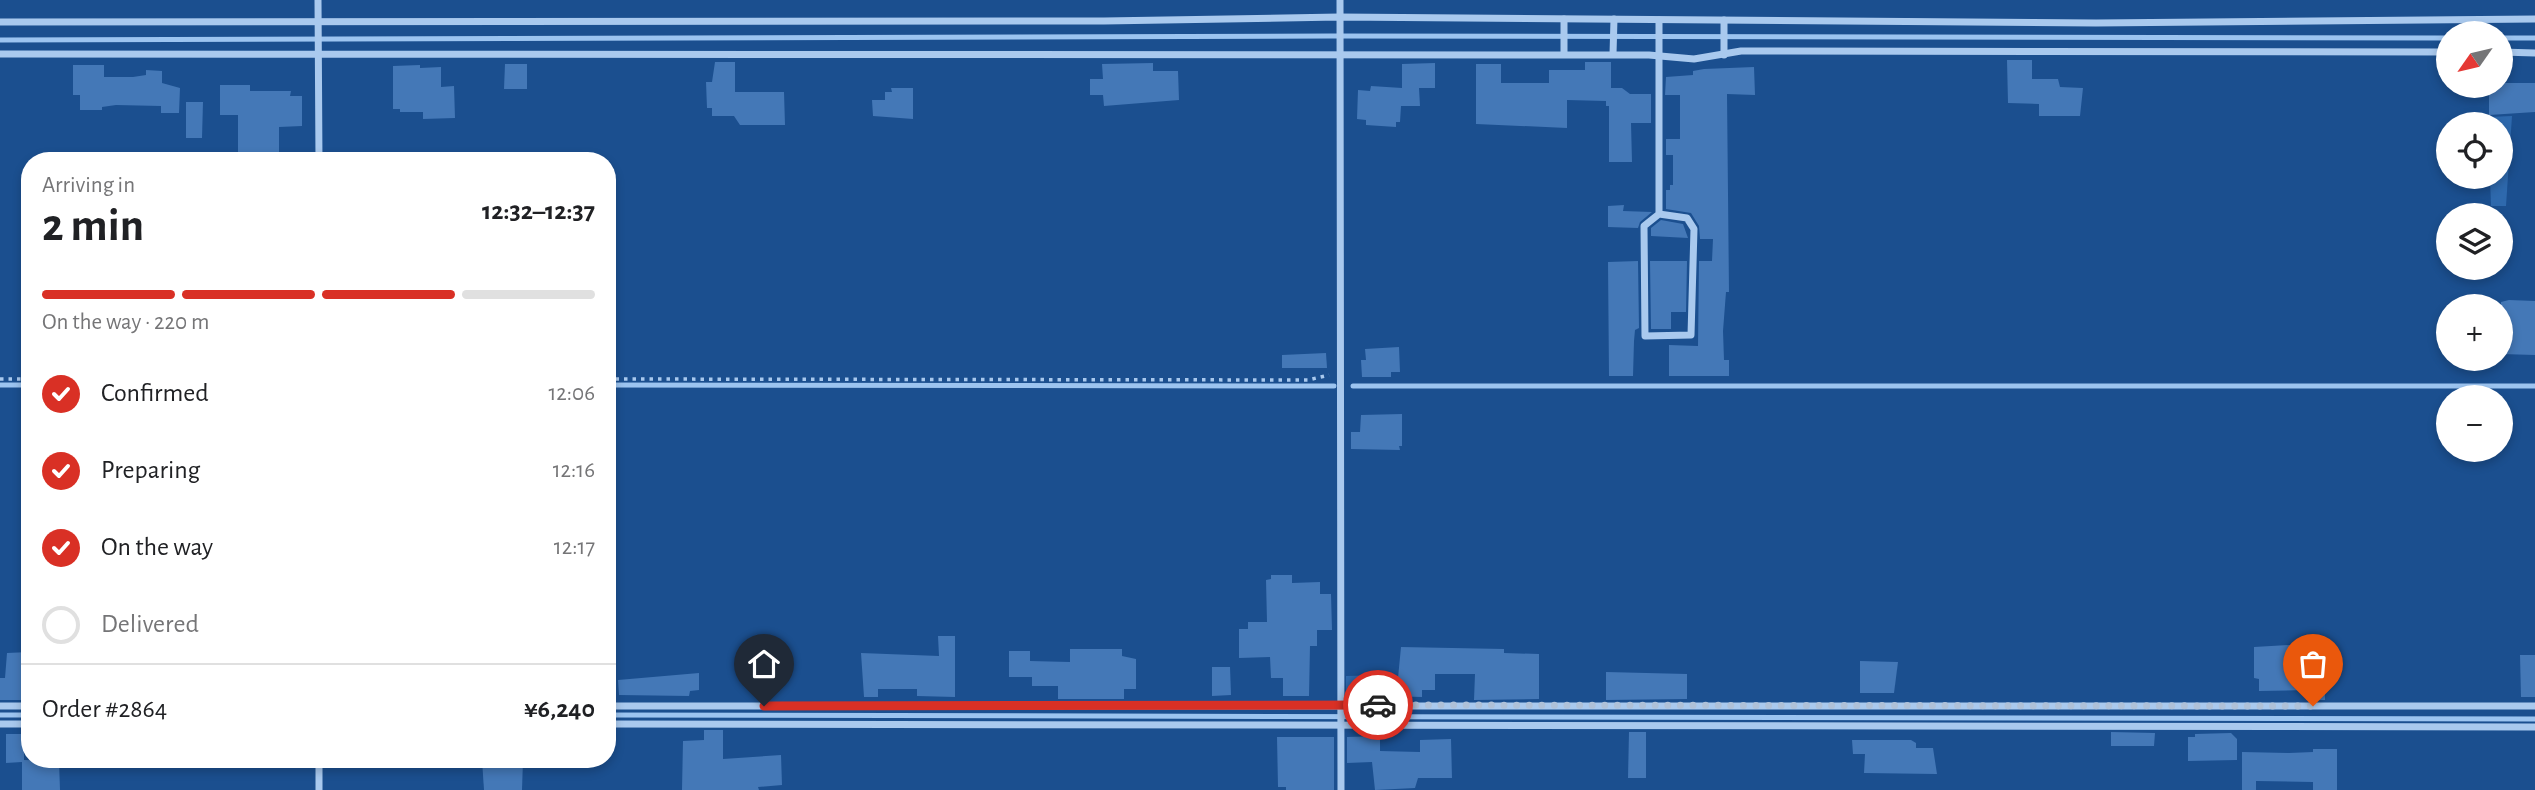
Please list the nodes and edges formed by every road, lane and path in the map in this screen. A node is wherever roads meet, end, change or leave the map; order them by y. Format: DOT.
graph roads {
  1 [pos="318,0"];
  2 [pos="1339,0"];
  3 [pos="1339,18"];
  4 [pos="1564,19"];
  5 [pos="1614,19"];
  6 [pos="2535,19"];
  7 [pos="1659,20"];
  8 [pos="1724,20"];
  9 [pos="0,22"];
  10 [pos="318,22"];
  11 [pos="1564,49"];
  12 [pos="318,50"];
  13 [pos="2436,52"];
  14 [pos="2513,52"];
  15 [pos="1340,53"];
  16 [pos="2535,53"];
  17 [pos="0,54"];
  18 [pos="1614,54"];
  19 [pos="1724,55"];
  20 [pos="1659,57"];
  21 [pos="319,152"];
  22 [pos="1659,214"];
  23 [pos="1340,369"];
  24 [pos="0,379"];
  25 [pos="21,379"];
  26 [pos="616,379"];
  27 [pos="0,706"];
  28 [pos="21,706"];
  29 [pos="616,706"];
  30 [pos="2535,706"];
  31 [pos="1341,715"];
  32 [pos="0,724"];
  33 [pos="21,724"];
  34 [pos="616,724"];
  35 [pos="2535,727"];
  36 [pos="319,768"];
  37 [pos="319,790"];
  38 [pos="1341,790"];
  1 -- 10 [label="street"];
  2 -- 3 [label="street"];
  3 -- 4 [label="street"];
  3 -- 10 [label="street"];
  3 -- 15 [label="street"];
  4 -- 5 [label="street"];
  4 -- 11 [label="street"];
  5 -- 7 [label="street"];
  5 -- 18 [label="street"];
  6 -- 8 [label="street"];
  7 -- 8 [label="street"];
  7 -- 20 [label="street"];
  8 -- 19 [label="street"];
  9 -- 10 [label="street"];
  10 -- 12 [label="street"];
  11 -- 15 [label="street"];
  11 -- 18 [label="street"];
  12 -- 15 [label="street"];
  12 -- 17 [label="street"];
  12 -- 21 [label="street"];
  13 -- 19 [label="street"];
  14 -- 16 [label="street"];
  15 -- 23 [label="street"];
  18 -- 20 [label="street"];
  19 -- 20 [label="street"];
  20 -- 22 [label="street"];
  22 -- 22 [label="street"];
  23 -- 26 [label="path"];
  23 -- 31 [label="street"];
  24 -- 25 [label="path"];
  27 -- 28 [label="street"];
  29 -- 31 [label="street"];
  30 -- 31 [label="street"];
  31 -- 34 [label="street"];
  31 -- 35 [label="street"];
  31 -- 38 [label="street"];
  32 -- 33 [label="street"];
  36 -- 37 [label="street"];
}
